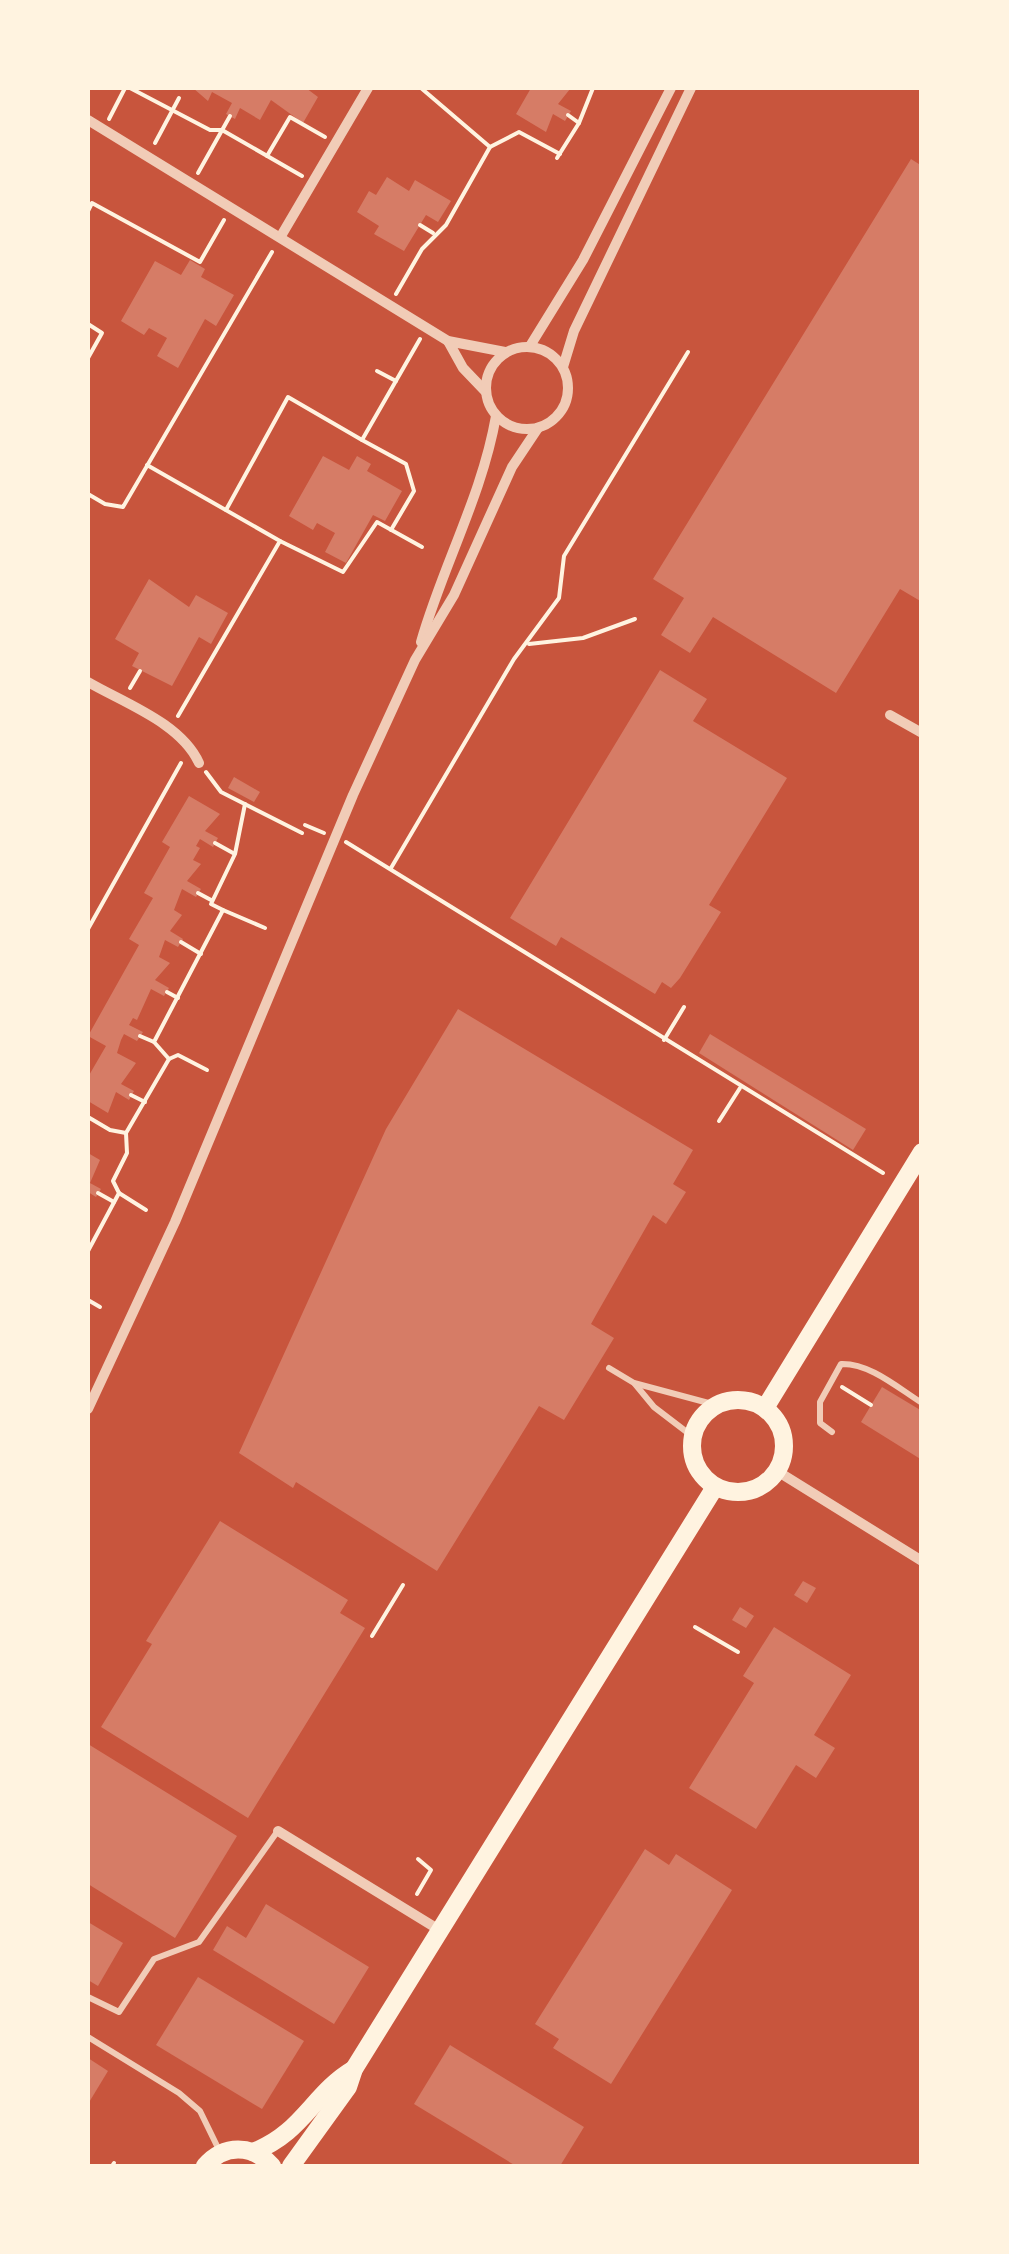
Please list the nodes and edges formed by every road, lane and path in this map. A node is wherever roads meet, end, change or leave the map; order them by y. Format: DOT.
graph roads {
  1 [pos="128,88"];
  2 [pos="368,88"];
  3 [pos="420,88"];
  4 [pos="593,88"];
  5 [pos="672,88"];
  6 [pos="692,88"];
  7 [pos="179,98"];
  8 [pos="172,110"];
  9 [pos="568,115"];
  10 [pos="230,116"];
  11 [pos="88,120"];
  12 [pos="578,123"];
  13 [pos="104,130"];
  14 [pos="222,130"];
  15 [pos="336,144"];
  16 [pos="490,147"];
  17 [pos="148,156"];
  18 [pos="267,156"];
  19 [pos="313,182"];
  20 [pos="192,183"];
  21 [pos="232,207"];
  22 [pos="88,211"];
  23 [pos="420,225"];
  24 [pos="434,233"];
  25 [pos="280,236"];
  26 [pos="391,304"];
  27 [pos="88,324"];
  28 [pos="426,328"];
  29 [pos="448,341"];
  30 [pos="530,346"];
  31 [pos="505,352"];
  32 [pos="688,352"];
  33 [pos="88,358"];
  34 [pos="563,367"];
  35 [pos="377,370"];
  36 [pos="396,381"];
  37 [pos="485,391"];
  38 [pos="496,416"];
  39 [pos="538,428"];
  40 [pos="362,440"];
  41 [pos="148,465"];
  42 [pos="88,494"];
  43 [pos="226,510"];
  44 [pos="392,530"];
  45 [pos="280,541"];
  46 [pos="422,547"];
  47 [pos="635,618"];
  48 [pos="529,644"];
  49 [pos="416,660"];
  50 [pos="88,682"];
  51 [pos="890,715"];
  52 [pos="170,730"];
  53 [pos="922,733"];
  54 [pos="191,746"];
  55 [pos="199,763"];
  56 [pos="244,804"];
  57 [pos="302,833"];
  58 [pos="334,837"];
  59 [pos="216,843"];
  60 [pos="235,854"];
  61 [pos="390,868"];
  62 [pos="198,893"];
  63 [pos="212,901"];
  64 [pos="223,910"];
  65 [pos="88,928"];
  66 [pos="266,928"];
  67 [pos="181,942"];
  68 [pos="201,954"];
  69 [pos="166,992"];
  70 [pos="178,998"];
  71 [pos="684,1007"];
  72 [pos="140,1036"];
  73 [pos="664,1040"];
  74 [pos="154,1042"];
  75 [pos="170,1058"];
  76 [pos="207,1070"];
  77 [pos="740,1088"];
  78 [pos="132,1095"];
  79 [pos="145,1102"];
  80 [pos="88,1117"];
  81 [pos="719,1120"];
  82 [pos="126,1134"];
  83 [pos="922,1152"];
  84 [pos="882,1174"];
  85 [pos="119,1193"];
  86 [pos="98,1194"];
  87 [pos="114,1202"];
  88 [pos="146,1210"];
  89 [pos="89,1244"];
  90 [pos="88,1251"];
  91 [pos="88,1300"];
  92 [pos="100,1308"];
  93 [pos="608,1368"];
  94 [pos="634,1383"];
  95 [pos="922,1403"];
  96 [pos="716,1405"];
  97 [pos="765,1408"];
  98 [pos="88,1409"];
  99 [pos="832,1432"];
  100 [pos="692,1436"];
  101 [pos="777,1471"];
  102 [pos="714,1487"];
  103 [pos="922,1561"];
  104 [pos="403,1585"];
  105 [pos="695,1628"];
  106 [pos="372,1636"];
  107 [pos="738,1652"];
  108 [pos="278,1831"];
  109 [pos="418,1860"];
  110 [pos="416,1894"];
  111 [pos="441,1931"];
  112 [pos="88,1997"];
  113 [pos="88,2037"];
  114 [pos="354,2068"];
  115 [pos="254,2152"];
  116 [pos="220,2153"];
  117 [pos="204,2166"];
  118 [pos="272,2166"];
  119 [pos="291,2166"];
  1 -- 8 [label="path"];
  1 -- 13 [label="path"];
  2 -- 15 [label="street"];
  3 -- 16 [label="path"];
  4 -- 12 [label="path"];
  5 -- 30 [label="street"];
  6 -- 34 [label="street"];
  7 -- 8 [label="path"];
  8 -- 14 [label="path"];
  8 -- 17 [label="path"];
  9 -- 12 [label="path"];
  10 -- 14 [label="path"];
  11 -- 13 [label="street"];
  12 -- 16 [label="path"];
  13 -- 17 [label="street"];
  14 -- 18 [label="path"];
  14 -- 20 [label="path"];
  15 -- 18 [label="path"];
  15 -- 19 [label="street"];
  16 -- 24 [label="path"];
  17 -- 20 [label="street"];
  18 -- 19 [label="path"];
  19 -- 25 [label="street"];
  20 -- 21 [label="street"];
  21 -- 22 [label="path"];
  21 -- 25 [label="street"];
  23 -- 24 [label="path"];
  24 -- 26 [label="path"];
  25 -- 26 [label="street"];
  25 -- 41 [label="path"];
  26 -- 28 [label="street"];
  27 -- 33 [label="path"];
  28 -- 29 [label="street"];
  28 -- 36 [label="path"];
  29 -- 31 [label="street"];
  29 -- 37 [label="street"];
  30 -- 31 [label="street"];
  30 -- 34 [label="street"];
  31 -- 37 [label="street"];
  32 -- 48 [label="path"];
  34 -- 39 [label="street"];
  35 -- 36 [label="path"];
  36 -- 40 [label="path"];
  37 -- 38 [label="street"];
  38 -- 39 [label="street"];
  38 -- 49 [label="street"];
  39 -- 49 [label="street"];
  40 -- 43 [label="path"];
  40 -- 44 [label="path"];
  41 -- 42 [label="path"];
  41 -- 43 [label="path"];
  43 -- 45 [label="path"];
  44 -- 45 [label="path"];
  44 -- 46 [label="path"];
  45 -- 52 [label="path"];
  47 -- 48 [label="path"];
  48 -- 61 [label="path"];
  49 -- 58 [label="street"];
  50 -- 52 [label="street"];
  51 -- 53 [label="street"];
  52 -- 54 [label="street"];
  54 -- 55 [label="street"];
  54 -- 65 [label="path"];
  55 -- 56 [label="path"];
  56 -- 57 [label="path"];
  56 -- 60 [label="path"];
  58 -- 61 [label="path"];
  58 -- 98 [label="street"];
  59 -- 60 [label="path"];
  60 -- 63 [label="path"];
  61 -- 73 [label="path"];
  62 -- 63 [label="path"];
  63 -- 64 [label="path"];
  64 -- 66 [label="path"];
  64 -- 68 [label="path"];
  67 -- 68 [label="path"];
  68 -- 70 [label="path"];
  69 -- 70 [label="path"];
  70 -- 74 [label="path"];
  71 -- 73 [label="path"];
  72 -- 74 [label="path"];
  73 -- 77 [label="path"];
  74 -- 75 [label="path"];
  75 -- 76 [label="path"];
  75 -- 79 [label="path"];
  77 -- 81 [label="path"];
  77 -- 84 [label="path"];
  78 -- 79 [label="path"];
  79 -- 82 [label="path"];
  80 -- 82 [label="path"];
  82 -- 85 [label="path"];
  83 -- 97 [label="main road"];
  85 -- 87 [label="path"];
  85 -- 88 [label="path"];
  86 -- 87 [label="path"];
  87 -- 89 [label="path"];
  89 -- 90 [label="path"];
  91 -- 92 [label="path"];
  93 -- 94 [label="lane"];
  94 -- 96 [label="lane"];
  94 -- 100 [label="lane"];
  95 -- 99 [label="lane"];
  96 -- 97 [label="main road"];
  96 -- 100 [label="main road"];
  97 -- 101 [label="main road"];
  100 -- 102 [label="main road"];
  101 -- 102 [label="main road"];
  101 -- 103 [label="street"];
  102 -- 111 [label="main road"];
  104 -- 106 [label="path"];
  105 -- 107 [label="path"];
  108 -- 111 [label="street"];
  108 -- 112 [label="lane"];
  109 -- 110 [label="path"];
  111 -- 114 [label="main road"];
  113 -- 116 [label="lane"];
  114 -- 115 [label="main road"];
  114 -- 119 [label="main road"];
  115 -- 116 [label="main road"];
  115 -- 118 [label="main road"];
  116 -- 117 [label="main road"];
}
